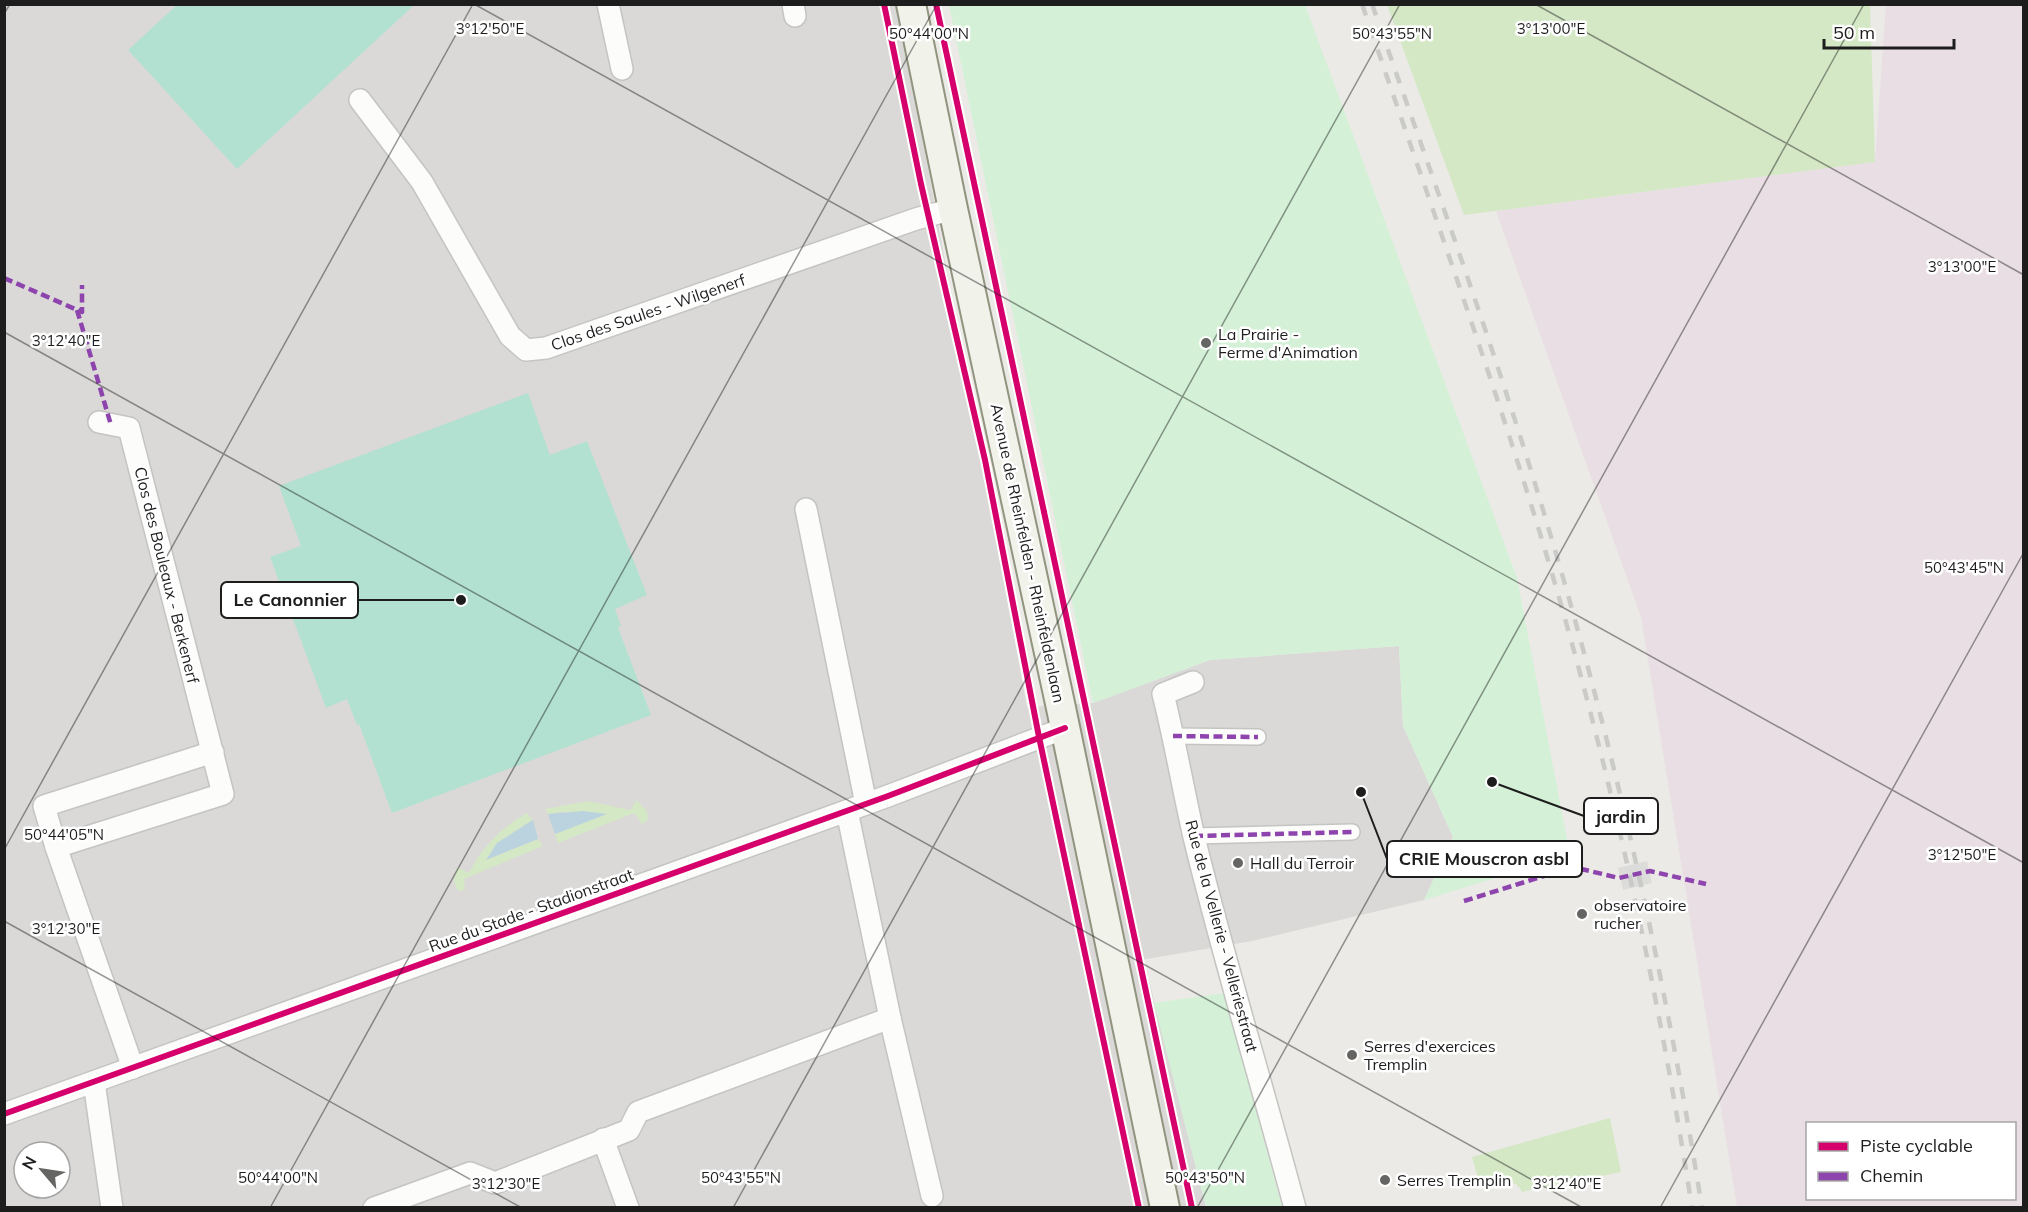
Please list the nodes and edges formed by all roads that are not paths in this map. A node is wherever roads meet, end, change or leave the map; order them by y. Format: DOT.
graph roads {
  1 [pos="608,4"];
  2 [pos="911,4"];
  3 [pos="622,69"];
  4 [pos="360,100"];
  5 [pos="953,209"];
  6 [pos="99,422"];
  7 [pos="806,509"];
  8 [pos="1193,682"];
  9 [pos="1065,728"];
  10 [pos="1173,736"];
  11 [pos="1258,736"];
  12 [pos="213,752"];
  13 [pos="857,807"];
  14 [pos="1352,832"];
  15 [pos="1194,836"];
  16 [pos="56,847"];
  17 [pos="890,1018"];
  18 [pos="133,1068"];
  19 [pos="94,1082"];
  20 [pos="4,1114"];
  21 [pos="603,1139"];
  22 [pos="932,1196"];
  23 [pos="112,1208"];
  24 [pos="374,1208"];
  25 [pos="628,1208"];
  26 [pos="1166,1208"];
  27 [pos="1295,1208"];
  1 -- 3 [label="street"];
  2 -- 5 [label="main road, Avenue de Rheinfelden - Rheinfeldenlaan"];
  4 -- 5 [label="street, Clos des Saules - Wilgenerf"];
  5 -- 9 [label="main road, Avenue de Rheinfelden - Rheinfeldenlaan"];
  6 -- 12 [label="street, Clos des Bouleaux - Berkenerf"];
  7 -- 13 [label="street"];
  8 -- 10 [label="street, Rue de la Vellerie - Velleriestraat"];
  9 -- 13 [label="street, Rue du Stade - Stadionstraat"];
  9 -- 26 [label="main road, Avenue de Rheinfelden - Rheinfeldenlaan"];
  10 -- 11 [label="street"];
  10 -- 15 [label="street, Rue de la Vellerie - Velleriestraat"];
  12 -- 16 [label="street, Clos des Bouleaux - Berkenerf"];
  12 -- 16 [label="street"];
  13 -- 17 [label="street"];
  13 -- 18 [label="street, Rue du Stade - Stadionstraat"];
  14 -- 15 [label="street"];
  15 -- 27 [label="street, Rue de la Vellerie - Velleriestraat"];
  16 -- 18 [label="street"];
  17 -- 21 [label="street"];
  17 -- 22 [label="street"];
  18 -- 19 [label="street, Rue du Stade - Stadionstraat"];
  19 -- 20 [label="street, Rue du Stade - Stadionstraat"];
  19 -- 23 [label="street"];
  21 -- 24 [label="street"];
  21 -- 25 [label="street"];
}
